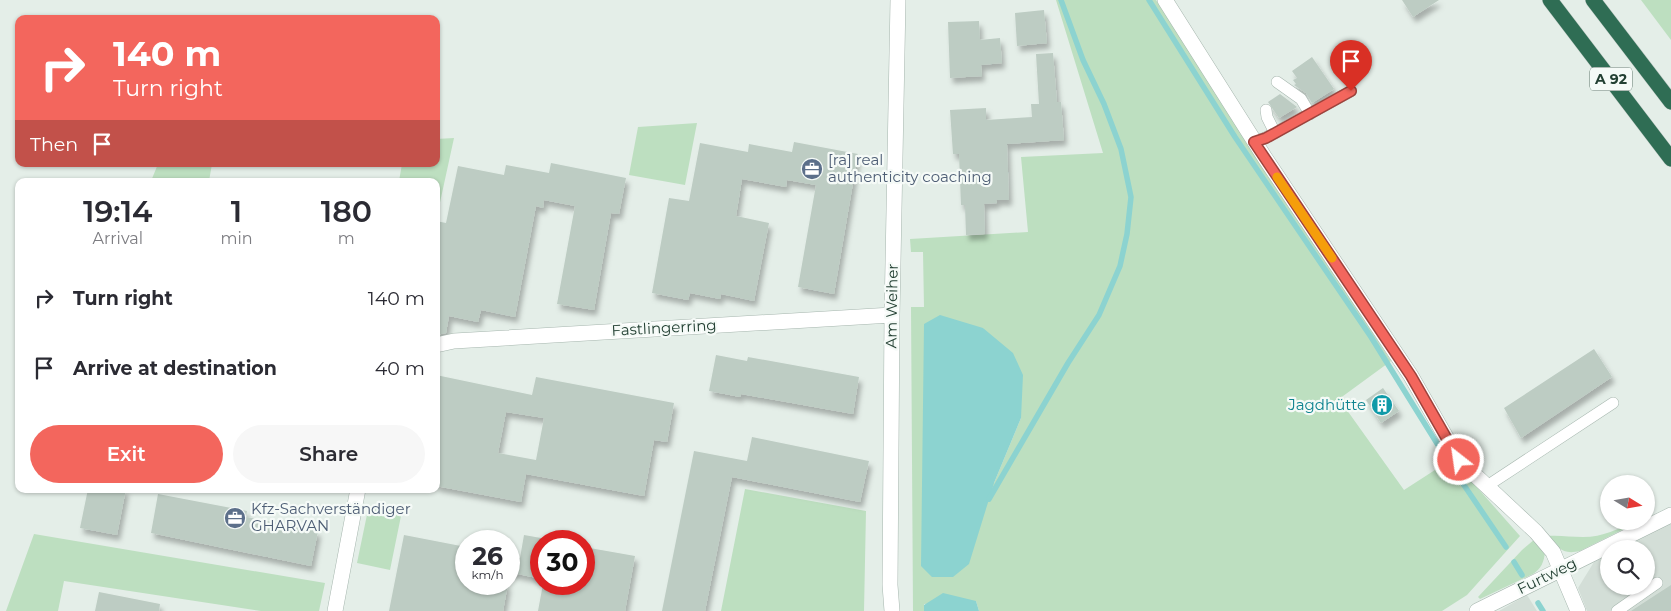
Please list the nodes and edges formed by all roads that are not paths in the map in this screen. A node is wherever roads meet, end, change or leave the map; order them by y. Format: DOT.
graph roads {
  1 [pos="898,0"];
  2 [pos="1165,0"];
  3 [pos="1550,0"];
  4 [pos="1593,0"];
  5 [pos="1277,82"];
  6 [pos="1351,91"];
  7 [pos="1671,102"];
  8 [pos="1266,110"];
  9 [pos="1310,114"];
  10 [pos="1275,133"];
  11 [pos="1254,142"];
  12 [pos="1671,159"];
  13 [pos="892,315"];
  14 [pos="440,344"];
  15 [pos="1613,403"];
  16 [pos="1487,486"];
  17 [pos="357,493"];
  18 [pos="1671,515"];
  19 [pos="1561,570"];
  20 [pos="1657,583"];
  21 [pos="335,611"];
  22 [pos="892,611"];
  23 [pos="1478,611"];
  24 [pos="1578,611"];
  25 [pos="1617,611"];
  1 -- 13 [label="street, Am Weiher"];
  2 -- 11 [label="street"];
  3 -- 12 [label="highway, A 92"];
  4 -- 7 [label="highway, A 92"];
  5 -- 9 [label="lane"];
  6 -- 9 [label="lane"];
  8 -- 10 [label="lane"];
  9 -- 10 [label="lane"];
  10 -- 11 [label="lane"];
  11 -- 16 [label="street"];
  13 -- 14 [label="street, Fastlingerring"];
  13 -- 22 [label="street, Am Weiher"];
  15 -- 16 [label="lane"];
  16 -- 19 [label="street"];
  17 -- 21 [label="street"];
  18 -- 19 [label="street, Furtweg"];
  19 -- 23 [label="street, Furtweg"];
  19 -- 24 [label="street"];
  20 -- 25 [label="lane"];
}
